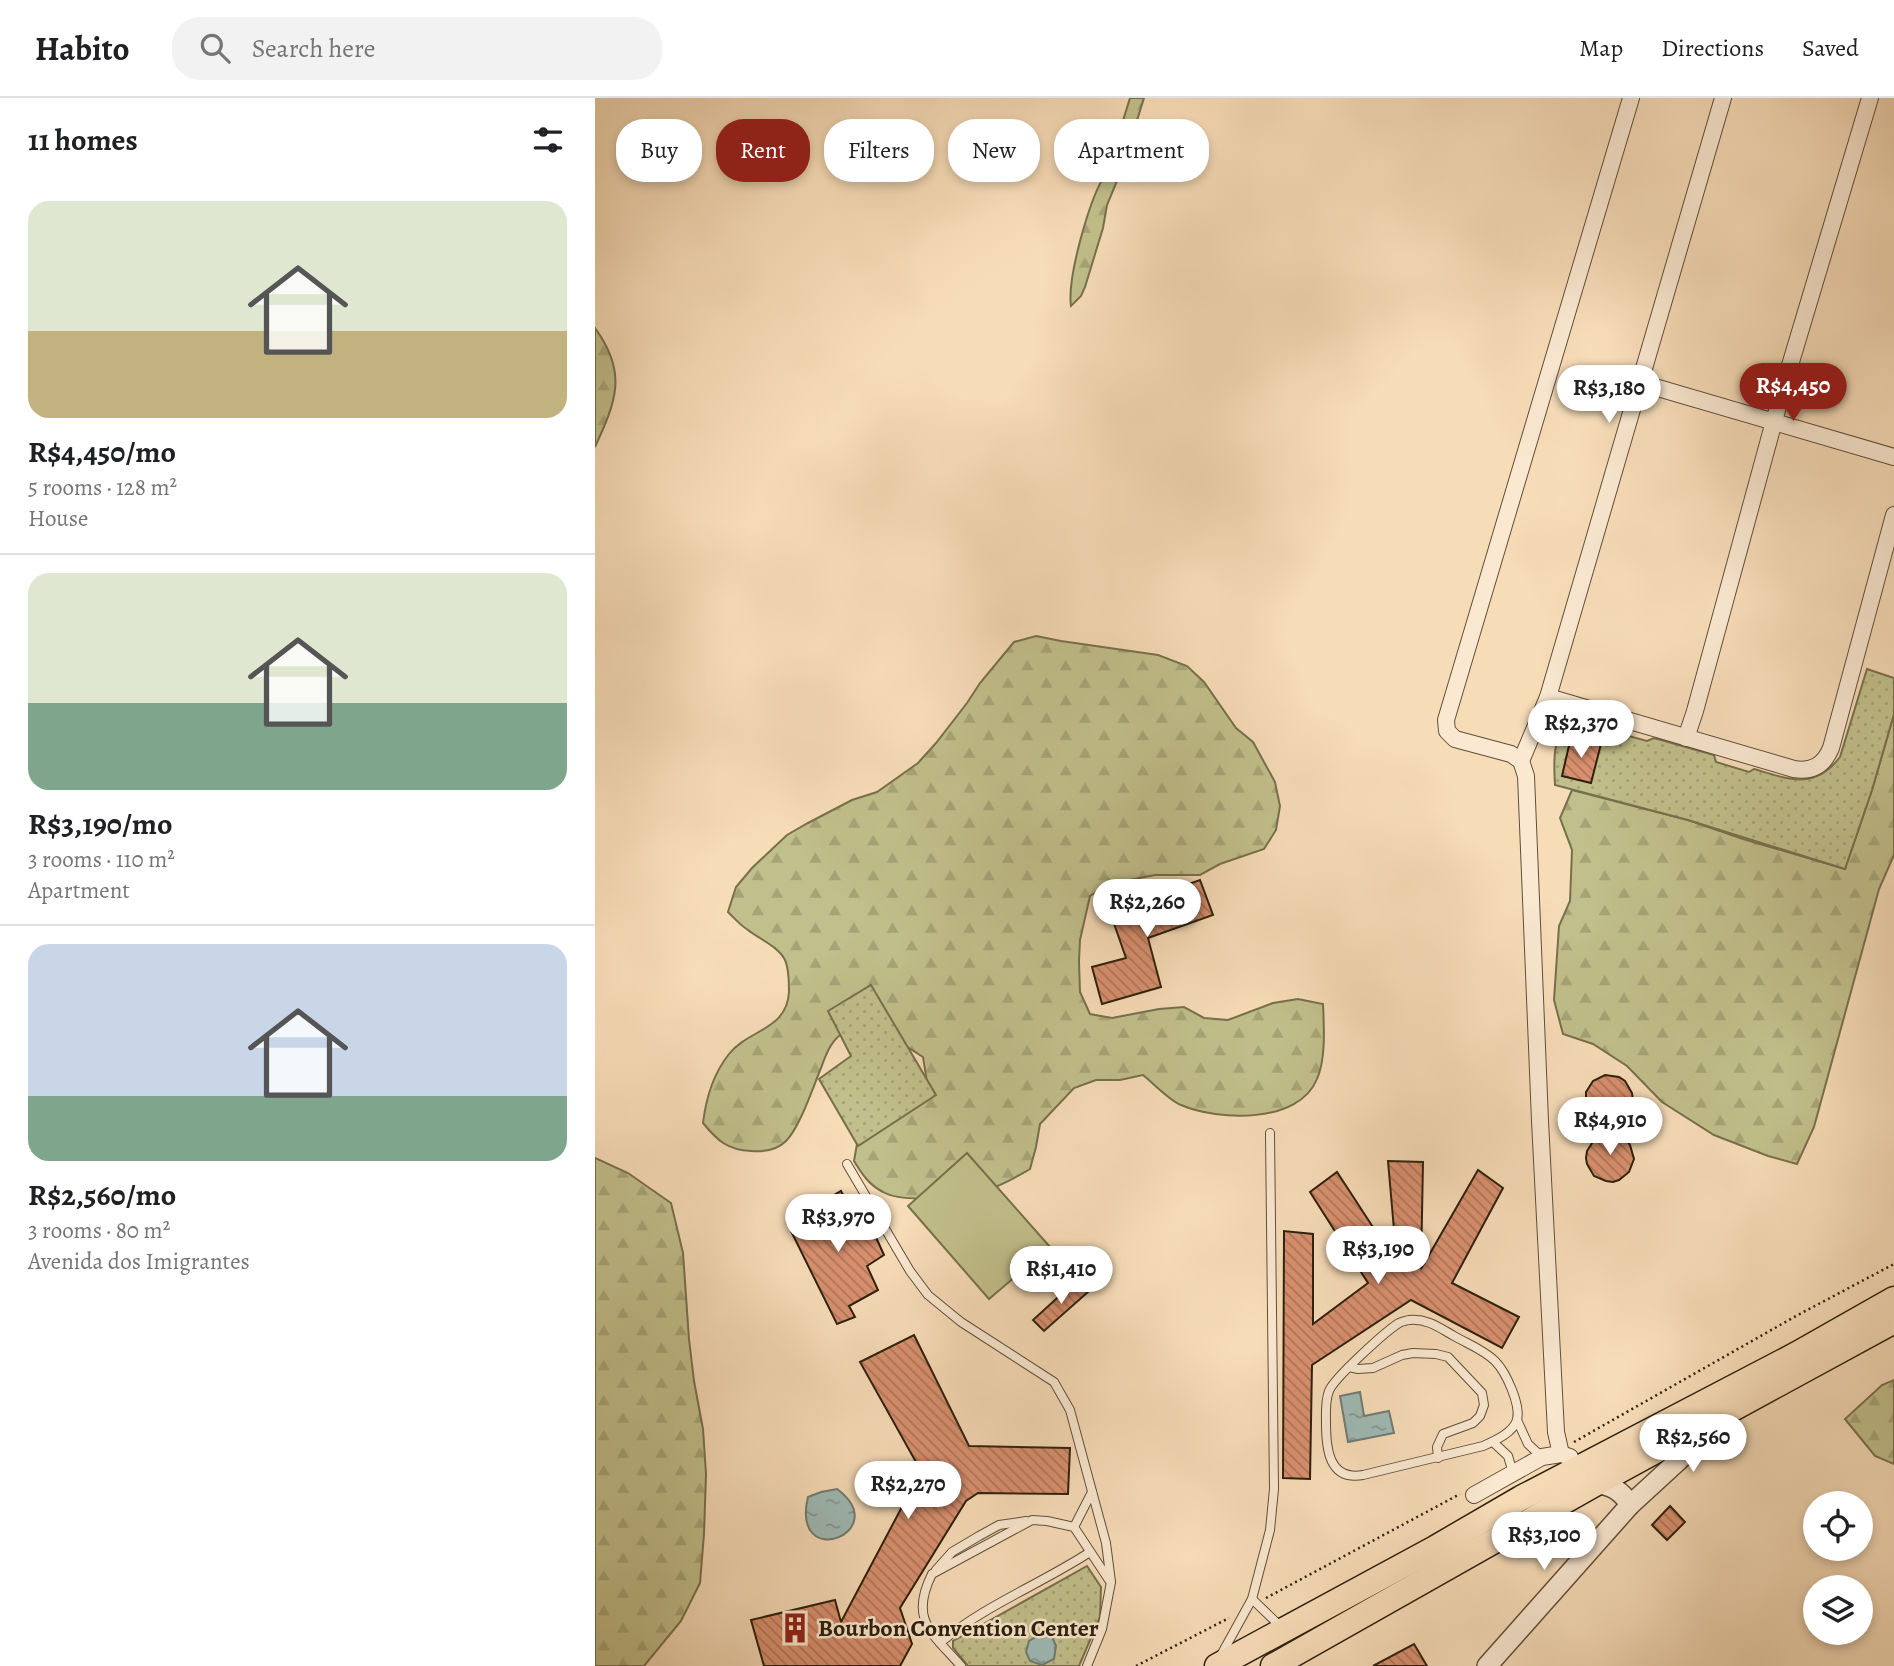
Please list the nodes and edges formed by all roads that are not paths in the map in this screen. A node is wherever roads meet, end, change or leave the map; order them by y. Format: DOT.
graph roads {
  1 [pos="1631,98"];
  2 [pos="1723,98"];
  3 [pos="1870,98"];
  4 [pos="1641,383"];
  5 [pos="1775,422"];
  6 [pos="1894,457"];
  7 [pos="1894,515"];
  8 [pos="1548,697"];
  9 [pos="1686,738"];
  10 [pos="1521,761"];
  11 [pos="1270,1133"];
  12 [pos="847,1164"];
  13 [pos="1894,1299"];
  14 [pos="1894,1321"];
  15 [pos="1349,1367"];
  16 [pos="1724,1412"];
  17 [pos="1517,1420"];
  18 [pos="1493,1442"];
  19 [pos="1561,1454"];
  20 [pos="1542,1457"];
  21 [pos="1438,1458"];
  22 [pos="1513,1473"];
  23 [pos="1590,1475"];
  24 [pos="1092,1492"];
  25 [pos="1474,1495"];
  26 [pos="1521,1498"];
  27 [pos="1630,1505"];
  28 [pos="1074,1527"];
  29 [pos="1090,1552"];
  30 [pos="1111,1582"];
  31 [pos="1252,1599"];
  32 [pos="1283,1629"];
  33 [pos="940,1643"];
  34 [pos="961,1666"];
  35 [pos="1087,1666"];
  36 [pos="1216,1666"];
  37 [pos="1273,1666"];
  38 [pos="1487,1666"];
  1 -- 10 [label="street"];
  2 -- 4 [label="street"];
  3 -- 5 [label="street"];
  4 -- 5 [label="street"];
  4 -- 8 [label="street"];
  5 -- 6 [label="street"];
  5 -- 9 [label="street"];
  7 -- 9 [label="street"];
  8 -- 9 [label="street"];
  8 -- 10 [label="street"];
  10 -- 19 [label="street"];
  11 -- 31 [label="lane"];
  12 -- 24 [label="lane"];
  13 -- 23 [label="main road"];
  14 -- 16 [label="main road"];
  15 -- 17 [label="lane"];
  15 -- 21 [label="lane"];
  15 -- 21 [label="lane"];
  16 -- 23 [label="main road"];
  16 -- 27 [label="street"];
  17 -- 18 [label="lane"];
  17 -- 20 [label="lane"];
  18 -- 21 [label="lane"];
  18 -- 22 [label="lane"];
  19 -- 20 [label="street"];
  19 -- 23 [label="street"];
  20 -- 22 [label="street"];
  22 -- 25 [label="street"];
  22 -- 26 [label="street"];
  23 -- 26 [label="main road"];
  23 -- 27 [label="street"];
  23 -- 37 [label="main road"];
  24 -- 28 [label="lane"];
  24 -- 30 [label="lane"];
  26 -- 32 [label="main road"];
  27 -- 38 [label="street"];
  28 -- 29 [label="lane"];
  28 -- 33 [label="lane"];
  29 -- 30 [label="lane"];
  29 -- 33 [label="lane"];
  30 -- 35 [label="lane"];
  31 -- 32 [label="lane"];
  31 -- 36 [label="lane"];
  32 -- 36 [label="main road"];
  33 -- 34 [label="lane"];
}
